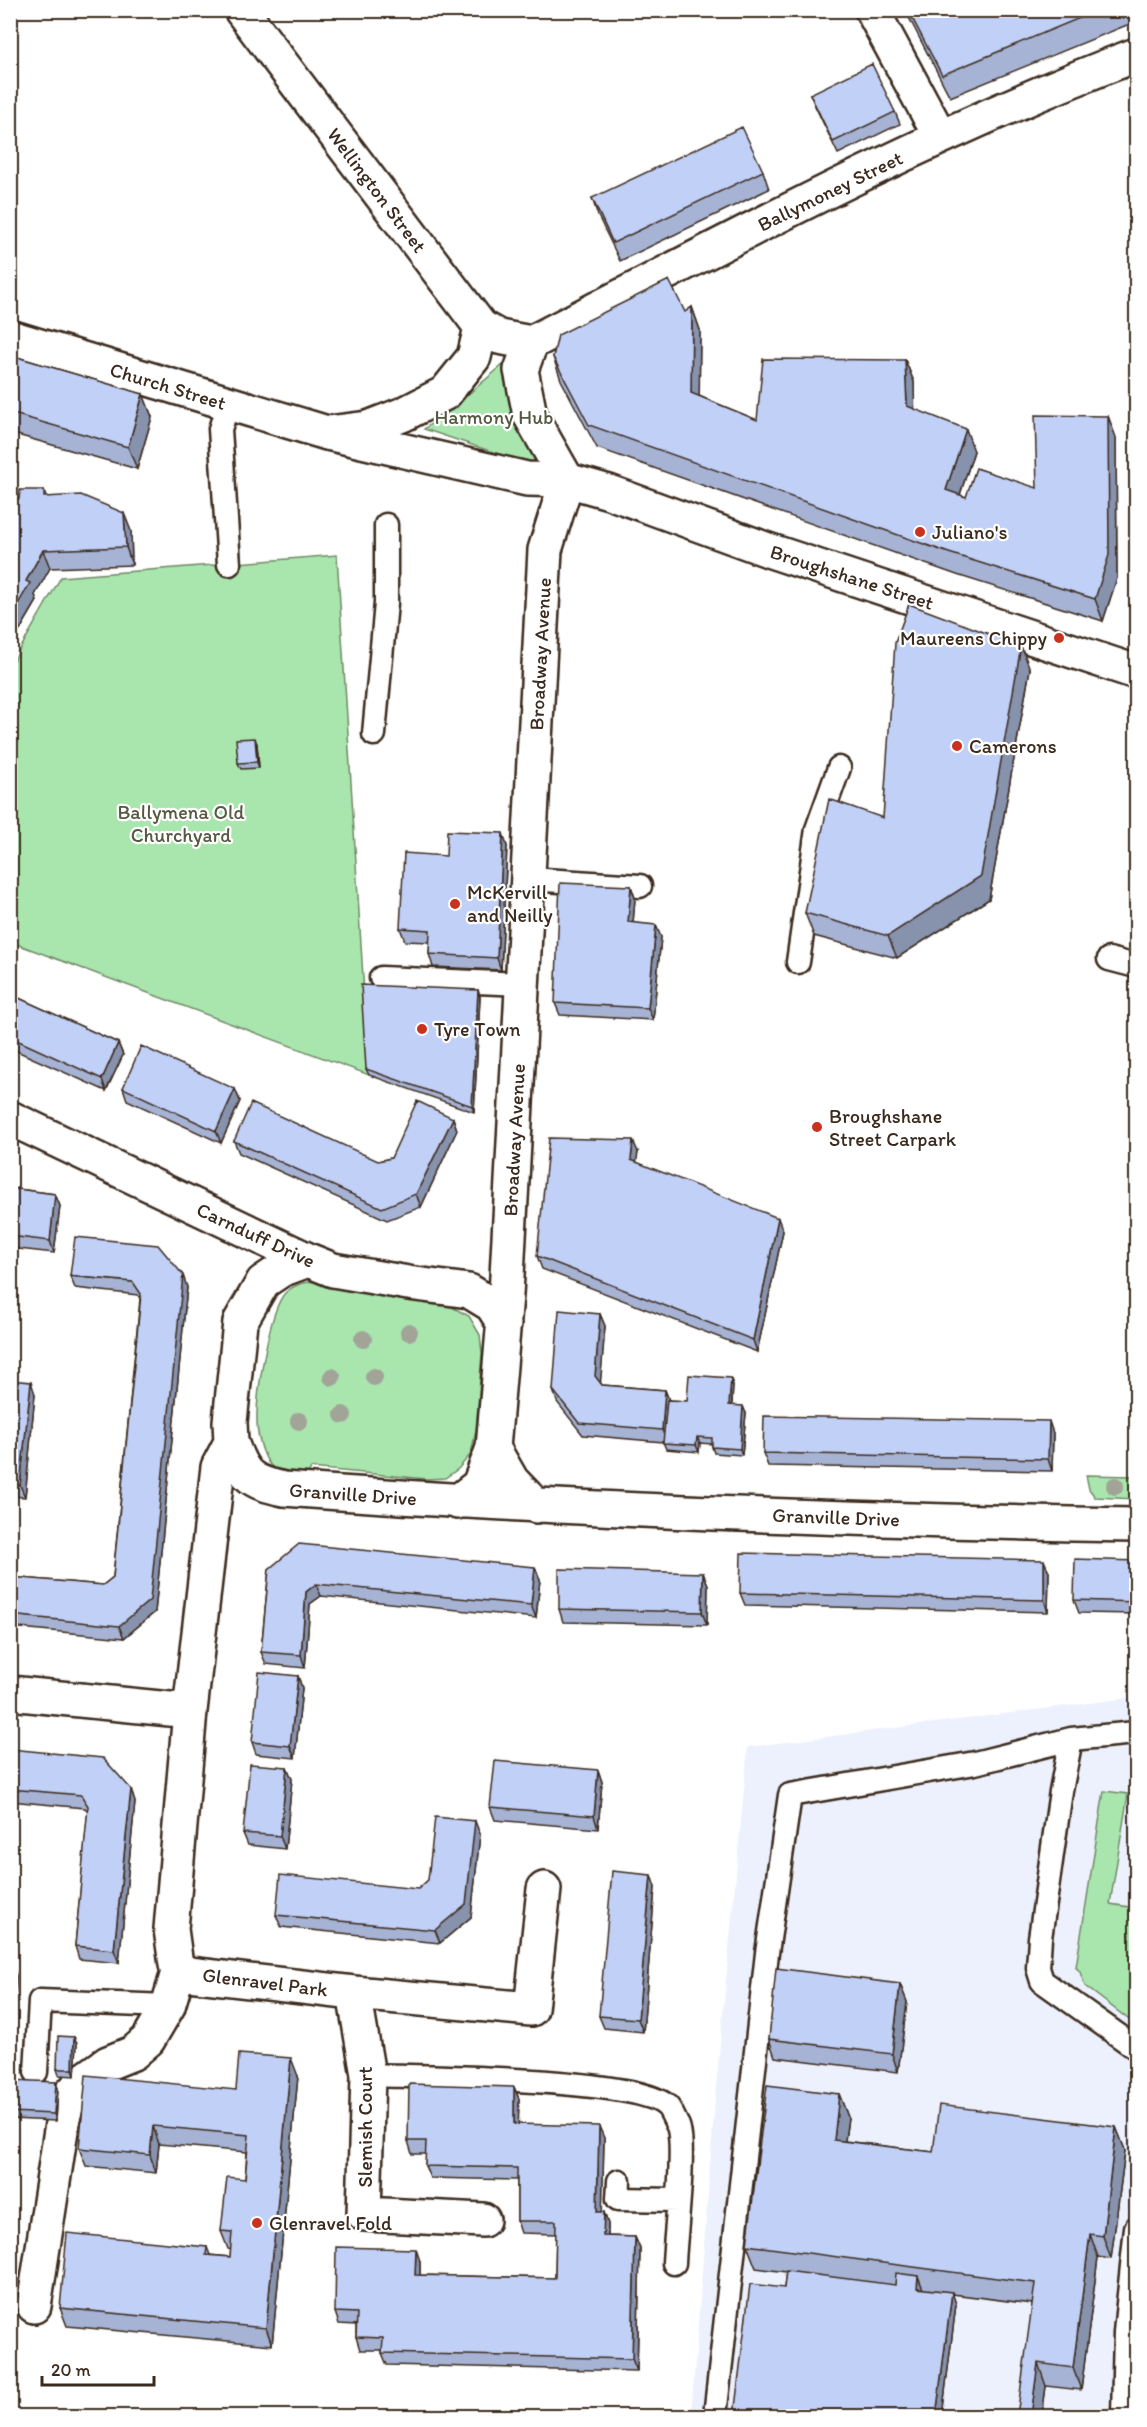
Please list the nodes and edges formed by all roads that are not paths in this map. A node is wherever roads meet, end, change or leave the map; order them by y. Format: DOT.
graph roads {
  1 [pos="241,10"];
  2 [pos="872,10"];
  3 [pos="1137,55"];
  4 [pos="940,136"];
  5 [pos="481,327"];
  6 [pos="10,337"];
  7 [pos="531,343"];
  8 [pos="228,405"];
  9 [pos="327,433"];
  10 [pos="567,480"];
  11 [pos="386,525"];
  12 [pos="229,564"];
  13 [pos="1137,672"];
  14 [pos="374,734"];
  15 [pos="839,768"];
  16 [pos="528,879"];
  17 [pos="640,886"];
  18 [pos="1108,959"];
  19 [pos="798,962"];
  20 [pos="1137,966"];
  21 [pos="381,978"];
  22 [pos="522,984"];
  23 [pos="10,1118"];
  24 [pos="308,1260"];
  25 [pos="504,1324"];
  26 [pos="231,1442"];
  27 [pos="493,1448"];
  28 [pos="259,1484"];
  29 [pos="457,1502"];
  30 [pos="536,1506"];
  31 [pos="1137,1524"];
  32 [pos="211,1529"];
  33 [pos="10,1693"];
  34 [pos="190,1712"];
  35 [pos="1137,1733"];
  36 [pos="1071,1739"];
  37 [pos="544,1889"];
  38 [pos="179,1970"];
  39 [pos="354,1993"];
  40 [pos="168,2006"];
  41 [pos="1137,2048"];
  42 [pos="36,2072"];
  43 [pos="368,2075"];
  44 [pos="619,2181"];
  45 [pos="678,2200"];
  46 [pos="483,2220"];
  47 [pos="1137,2228"];
  48 [pos="674,2263"];
  49 [pos="34,2306"];
  50 [pos="715,2416"];
  51 [pos="1123,2416"];
  1 -- 5 [label="street, Wellington Street"];
  2 -- 4 [label="street"];
  3 -- 4 [label="street, Ballymoney Street"];
  4 -- 7 [label="street, Ballymoney Street"];
  5 -- 7 [label="street, Wellington Street"];
  5 -- 9 [label="street, Church Street"];
  6 -- 8 [label="street, Church Street"];
  7 -- 10 [label="street"];
  8 -- 9 [label="street, Church Street"];
  8 -- 12 [label="lane"];
  9 -- 10 [label="street, Church Street"];
  10 -- 13 [label="street, Broughshane Street"];
  10 -- 16 [label="street, Broadway Avenue"];
  11 -- 14 [label="lane"];
  15 -- 19 [label="lane"];
  16 -- 17 [label="lane"];
  16 -- 22 [label="street, Broadway Avenue"];
  18 -- 20 [label="lane"];
  21 -- 22 [label="lane"];
  22 -- 25 [label="street, Broadway Avenue"];
  23 -- 24 [label="street, Carnduff Drive"];
  24 -- 25 [label="street, Carnduff Drive"];
  24 -- 26 [label="street, Glenravel Park"];
  25 -- 27 [label="street, Broadway Avenue"];
  26 -- 28 [label="street"];
  26 -- 32 [label="street, Glenravel Park"];
  27 -- 29 [label="street, Broadway Avenue"];
  27 -- 30 [label="street"];
  28 -- 29 [label="street, Granville Drive"];
  28 -- 32 [label="street"];
  29 -- 30 [label="street, Granville Drive"];
  30 -- 31 [label="street, Granville Drive"];
  32 -- 34 [label="street, Glenravel Park"];
  33 -- 34 [label="street"];
  34 -- 38 [label="street, Glenravel Park"];
  35 -- 36 [label="lane"];
  36 -- 41 [label="lane"];
  36 -- 50 [label="lane"];
  37 -- 39 [label="street, Glenravel Park"];
  38 -- 39 [label="street, Glenravel Park"];
  38 -- 40 [label="street"];
  39 -- 43 [label="street, Slemish Court"];
  40 -- 42 [label="lane"];
  40 -- 49 [label="street"];
  43 -- 45 [label="lane"];
  43 -- 46 [label="street, Slemish Court"];
  44 -- 45 [label="lane"];
  45 -- 48 [label="lane"];
  47 -- 51 [label="lane"];
}
